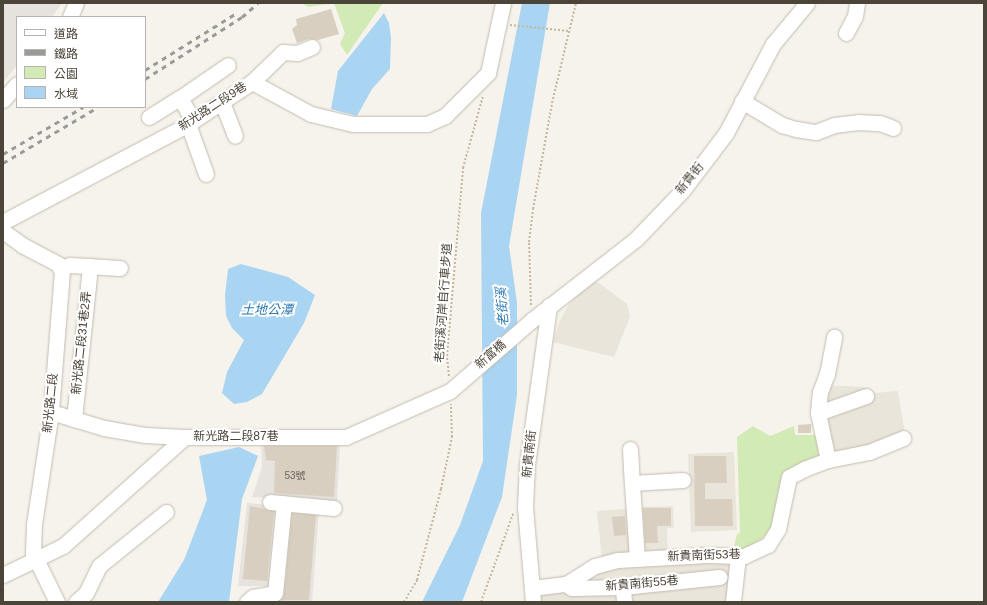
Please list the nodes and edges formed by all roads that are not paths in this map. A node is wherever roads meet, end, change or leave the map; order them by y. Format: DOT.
graph roads {
  1 [pos="76,3"];
  2 [pos="503,3"];
  3 [pos="807,3"];
  4 [pos="857,3"];
  5 [pos="70,16"];
  6 [pos="846,33"];
  7 [pos="312,47"];
  8 [pos="228,64"];
  9 [pos="252,82"];
  10 [pos="16,85"];
  11 [pos="180,98"];
  12 [pos="3,100"];
  13 [pos="742,101"];
  14 [pos="222,102"];
  15 [pos="149,117"];
  16 [pos="191,123"];
  17 [pos="894,128"];
  18 [pos="235,136"];
  19 [pos="206,174"];
  20 [pos="3,222"];
  21 [pos="3,231"];
  22 [pos="90,266"];
  23 [pos="60,268"];
  24 [pos="120,268"];
  25 [pos="549,306"];
  26 [pos="531,314"];
  27 [pos="834,337"];
  28 [pos="450,391"];
  29 [pos="866,396"];
  30 [pos="51,412"];
  31 [pos="818,413"];
  32 [pos="74,419"];
  33 [pos="185,437"];
  34 [pos="903,438"];
  35 [pos="630,449"];
  36 [pos="828,460"];
  37 [pos="683,480"];
  38 [pos="632,483"];
  39 [pos="334,508"];
  40 [pos="166,512"];
  41 [pos="738,556"];
  42 [pos="638,559"];
  43 [pos="35,562"];
  44 [pos="3,576"];
  45 [pos="719,576"];
  46 [pos="566,584"];
  47 [pos="623,587"];
  48 [pos="532,595"];
  49 [pos="57,602"];
  50 [pos="76,602"];
  51 [pos="247,602"];
  52 [pos="624,602"];
  53 [pos="733,602"];
  1 -- 5 [label="street"];
  2 -- 9 [label="street, 新光路二段9巷"];
  3 -- 13 [label="street, 新貴街"];
  4 -- 6 [label="street"];
  7 -- 9 [label="street"];
  8 -- 11 [label="street"];
  9 -- 14 [label="street, 新光路二段9巷"];
  10 -- 12 [label="street"];
  11 -- 15 [label="street"];
  11 -- 16 [label="street"];
  13 -- 17 [label="street"];
  13 -- 25 [label="street, 新貴街"];
  14 -- 16 [label="street, 新光路二段9巷"];
  14 -- 18 [label="street"];
  16 -- 19 [label="street"];
  16 -- 20 [label="street, 新光路二段9巷"];
  21 -- 23 [label="street"];
  22 -- 23 [label="street"];
  22 -- 24 [label="street"];
  22 -- 32 [label="street, 新光路二段31巷2弄"];
  23 -- 30 [label="street, 新光路二段"];
  25 -- 26 [label="street, 新貴街"];
  25 -- 48 [label="street, 新貴南街"];
  26 -- 28 [label="street, 新富橋"];
  27 -- 31 [label="street"];
  28 -- 33 [label="street, 新光路二段87巷"];
  29 -- 31 [label="street"];
  30 -- 32 [label="street"];
  30 -- 43 [label="street, 新光路二段"];
  31 -- 36 [label="street"];
  32 -- 33 [label="street"];
  33 -- 43 [label="street, 新光路二段87巷"];
  34 -- 36 [label="street, 新貴南街53巷"];
  35 -- 38 [label="street"];
  36 -- 41 [label="street, 新貴南街53巷"];
  37 -- 38 [label="street"];
  38 -- 42 [label="street"];
  39 -- 51 [label="street"];
  40 -- 50 [label="street"];
  41 -- 42 [label="street, 新貴南街53巷"];
  41 -- 53 [label="street"];
  42 -- 46 [label="street, 新貴南街53巷"];
  43 -- 44 [label="street, 新光路二段87巷"];
  43 -- 49 [label="street, 新光路二段"];
  45 -- 47 [label="street, 新貴南街55巷"];
  46 -- 47 [label="street, 新貴南街55巷"];
  46 -- 48 [label="street, 新貴南街53巷"];
  47 -- 52 [label="street"];
}
